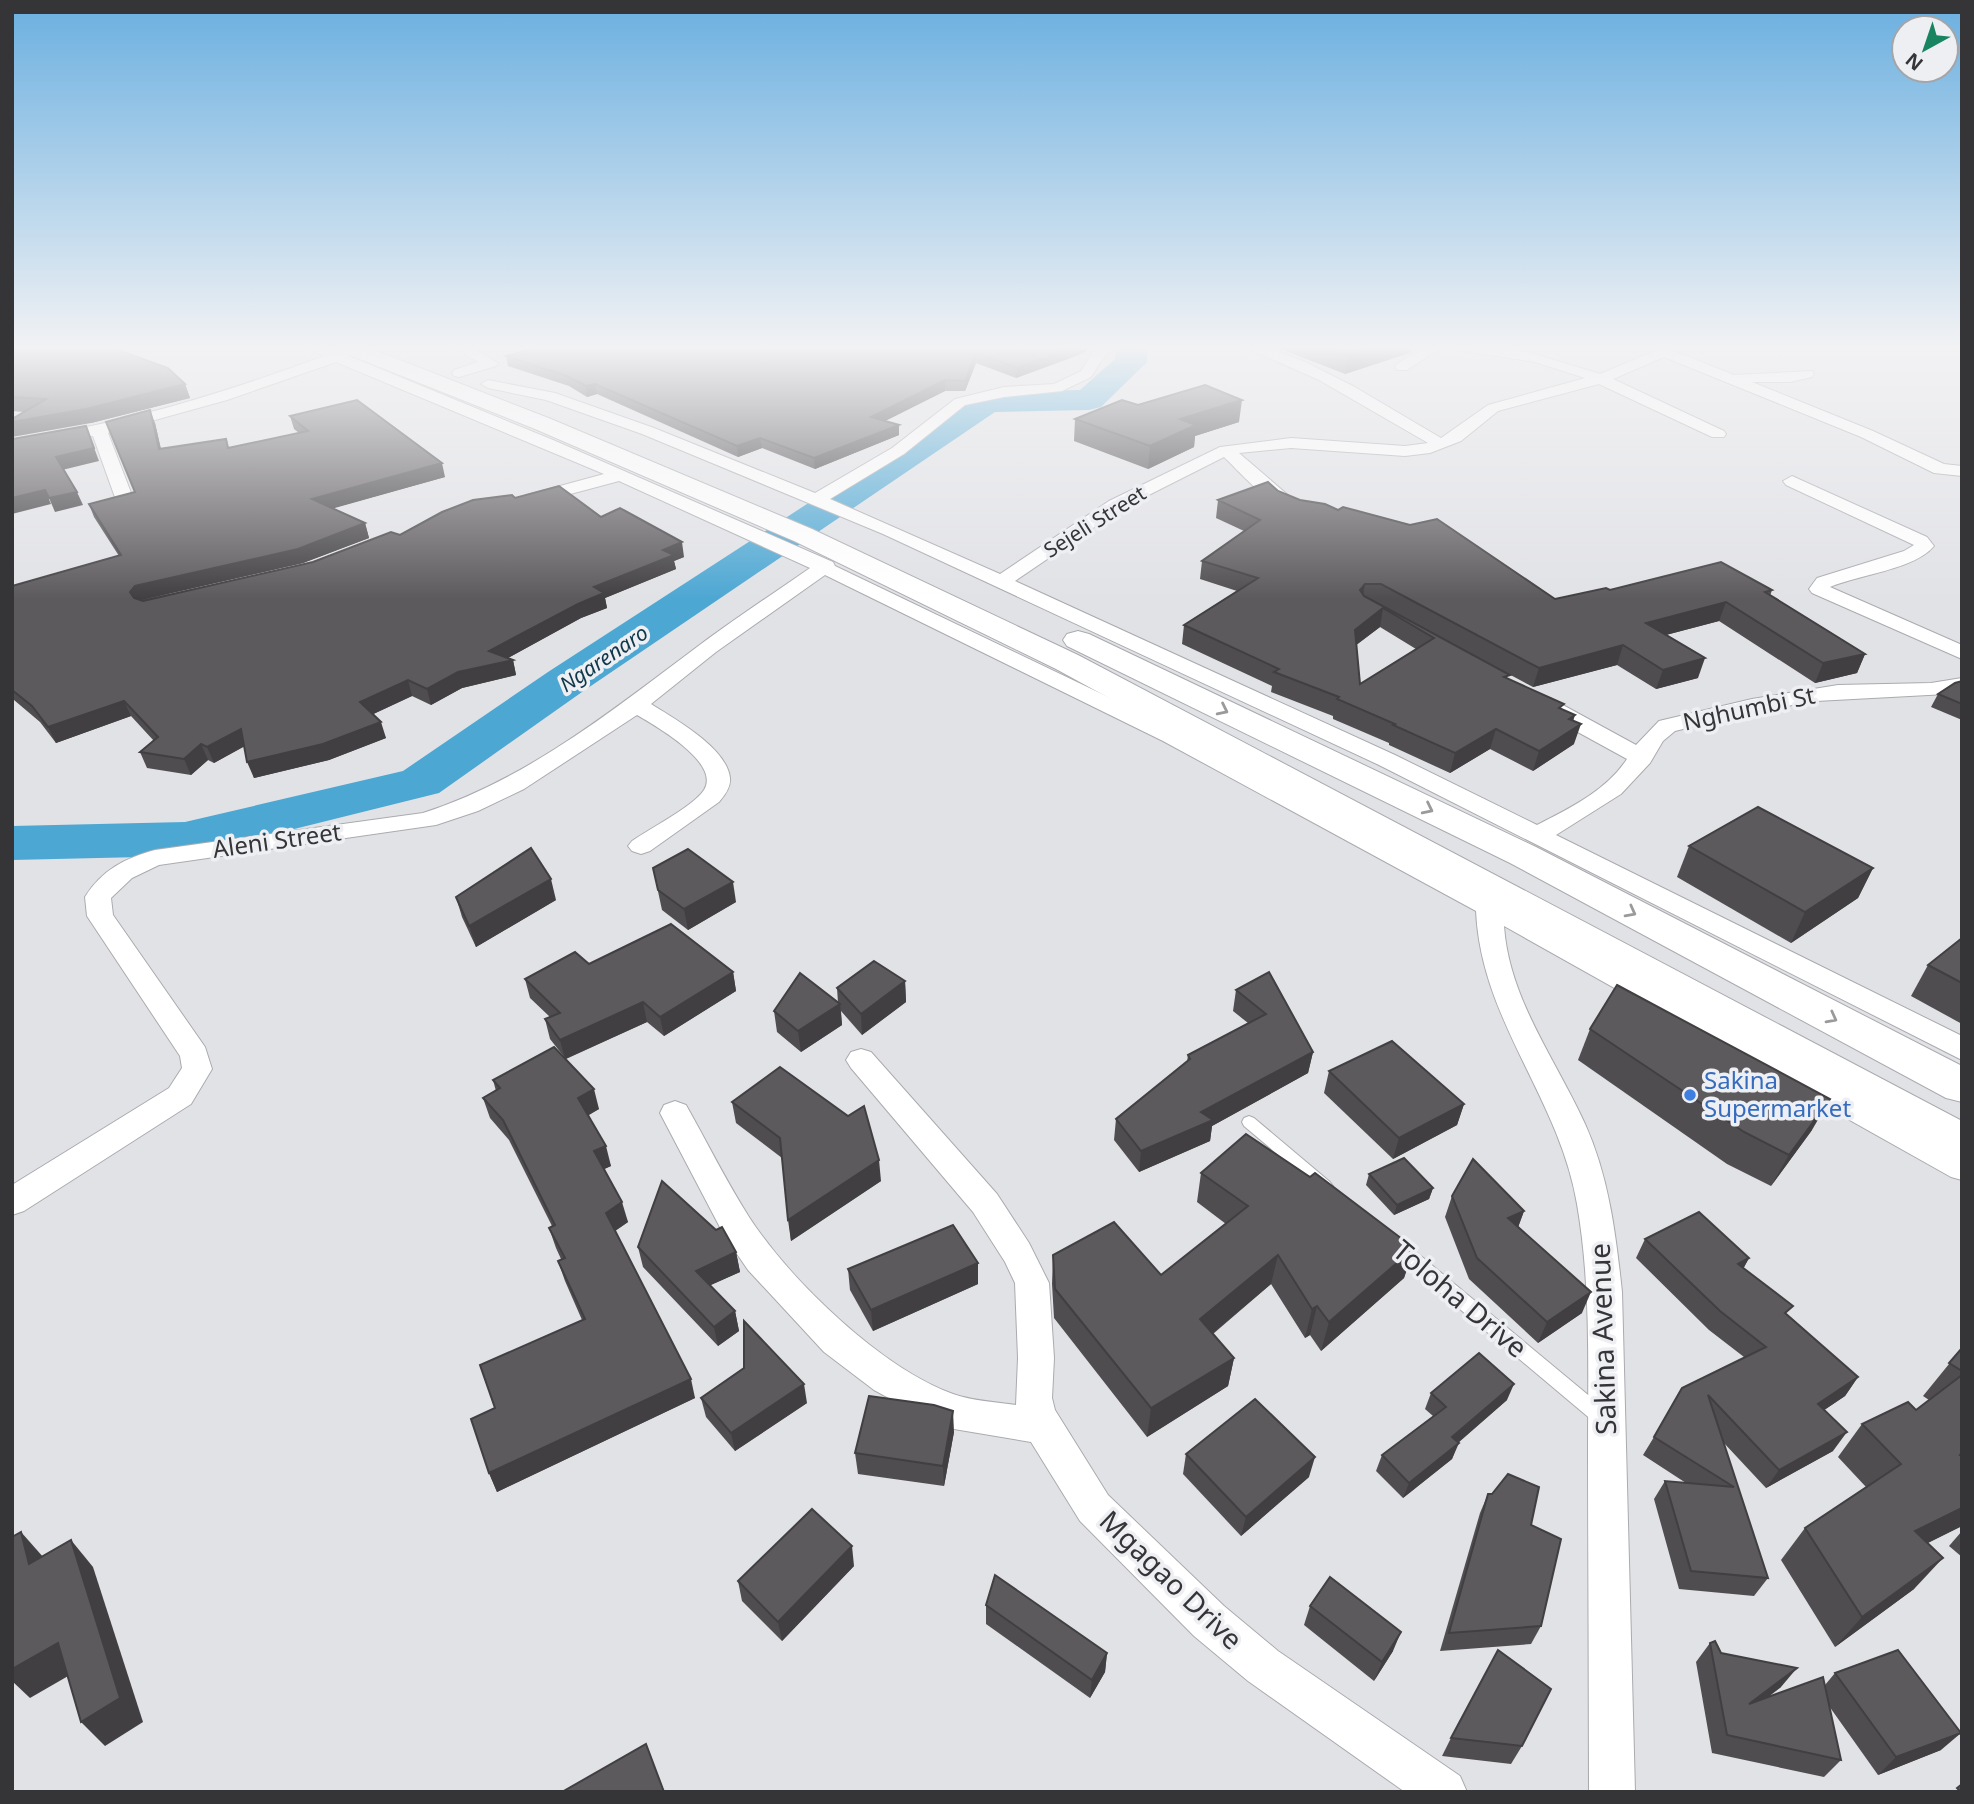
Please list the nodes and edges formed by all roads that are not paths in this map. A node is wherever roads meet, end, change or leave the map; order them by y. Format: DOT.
graph roads {
  1 [pos="107,430"];
  2 [pos="521,430"];
  3 [pos="556,430"];
  4 [pos="603,430"];
  5 [pos="924,430"];
  6 [pos="1417,430"];
  7 [pos="1468,430"];
  8 [pos="1710,430"];
  9 [pos="1857,430"];
  10 [pos="100,432"];
  11 [pos="1718,434"];
  12 [pos="12,445"];
  13 [pos="1442,445"];
  14 [pos="1226,450"];
  15 [pos="1962,471"];
  16 [pos="620,475"];
  17 [pos="1791,481"];
  18 [pos="515,502"];
  19 [pos="126,503"];
  20 [pos="1304,511"];
  21 [pos="808,512"];
  22 [pos="757,525"];
  23 [pos="826,566"];
  24 [pos="1001,582"];
  25 [pos="1962,653"];
  26 [pos="1962,684"];
  27 [pos="1524,692"];
  28 [pos="637,705"];
  29 [pos="1642,758"];
  30 [pos="1537,835"];
  31 [pos="641,846"];
  32 [pos="1489,907"];
  33 [pos="1962,1049"];
  34 [pos="861,1060"];
  35 [pos="1962,1086"];
  36 [pos="675,1113"];
  37 [pos="1249,1122"];
  38 [pos="1962,1142"];
  39 [pos="1962,1168"];
  40 [pos="1341,1199"];
  41 [pos="12,1202"];
  42 [pos="1381,1233"];
  43 [pos="1032,1283"];
  44 [pos="1607,1422"];
  45 [pos="1042,1427"];
  46 [pos="1444,1792"];
  47 [pos="1612,1792"];
  1 -- 10 [label="street"];
  2 -- 16 [label="street"];
  3 -- 22 [label="highway"];
  4 -- 21 [label="highway"];
  5 -- 21 [label="street"];
  6 -- 13 [label="street"];
  7 -- 13 [label="street, Sejeli Street"];
  8 -- 11 [label="street"];
  9 -- 15 [label="street"];
  10 -- 12 [label="street"];
  10 -- 19 [label="street"];
  13 -- 14 [label="street, Sejeli Street"];
  14 -- 20 [label="street"];
  14 -- 24 [label="street, Sejeli Street"];
  16 -- 18 [label="street"];
  16 -- 22 [label="street"];
  17 -- 25 [label="street"];
  21 -- 22 [label="highway"];
  21 -- 24 [label="street"];
  21 -- 35 [label="highway, one-way"];
  21 -- 38 [label="highway"];
  22 -- 23 [label="street"];
  23 -- 28 [label="street, Aleni Street"];
  23 -- 32 [label="street"];
  24 -- 30 [label="street"];
  26 -- 29 [label="street, Nghumbi St"];
  27 -- 29 [label="street"];
  28 -- 31 [label="street"];
  28 -- 41 [label="street, Aleni Street"];
  29 -- 30 [label="street, Nghumbi St"];
  30 -- 33 [label="street"];
  32 -- 39 [label="street"];
  32 -- 44 [label="street, Sakina Avenue"];
  34 -- 43 [label="street"];
  36 -- 45 [label="street"];
  37 -- 40 [label="lane"];
  42 -- 44 [label="lane, Toloha Drive"];
  43 -- 45 [label="street, Mgagao Drive"];
  44 -- 47 [label="street, Sakina Avenue"];
  45 -- 46 [label="street, Mgagao Drive"];
}
